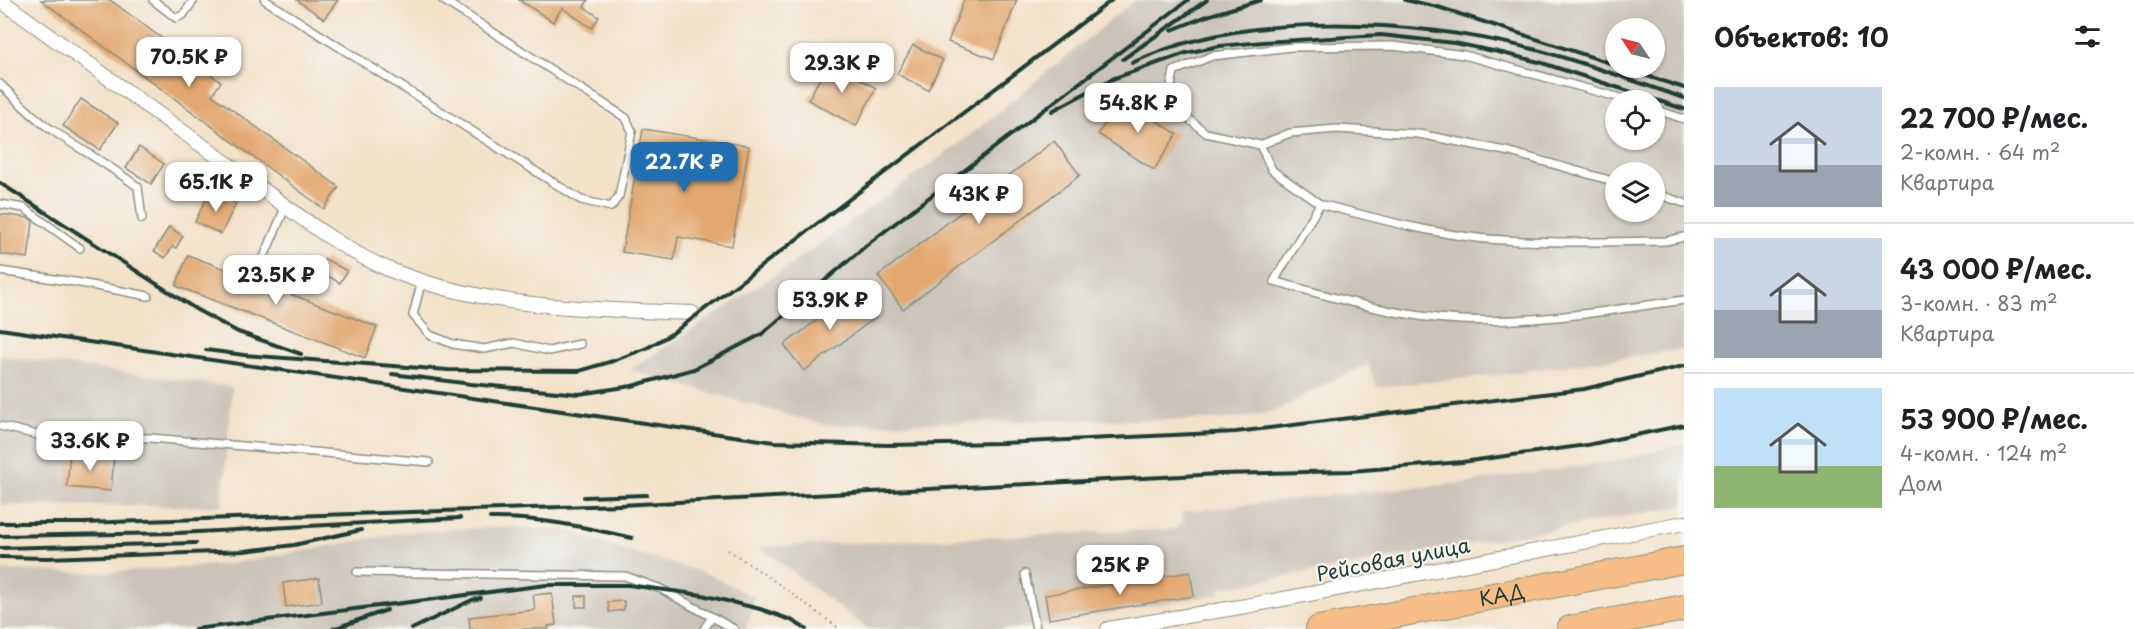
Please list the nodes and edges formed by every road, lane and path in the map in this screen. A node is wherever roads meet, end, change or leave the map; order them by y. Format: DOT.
graph roads {
  1 [pos="0,0"];
  2 [pos="153,0"];
  3 [pos="194,0"];
  4 [pos="265,0"];
  5 [pos="443,0"];
  6 [pos="0,84"];
  7 [pos="1605,94"];
  8 [pos="1665,113"];
  9 [pos="1684,119"];
  10 [pos="1260,145"];
  11 [pos="1605,179"];
  12 [pos="1665,197"];
  13 [pos="1684,203"];
  14 [pos="0,204"];
  15 [pos="1320,204"];
  16 [pos="286,206"];
  17 [pos="142,219"];
  18 [pos="1684,237"];
  19 [pos="80,248"];
  20 [pos="0,270"];
  21 [pos="257,273"];
  22 [pos="422,280"];
  23 [pos="148,296"];
  24 [pos="1684,300"];
  25 [pos="692,313"];
  26 [pos="580,344"];
  27 [pos="0,426"];
  28 [pos="429,462"];
  29 [pos="1684,523"];
  30 [pos="728,550"];
  31 [pos="1684,560"];
  32 [pos="357,572"];
  33 [pos="1025,574"];
  34 [pos="1684,608"];
  35 [pos="712,617"];
  36 [pos="704,629"];
  37 [pos="734,629"];
  38 [pos="840,629"];
  39 [pos="1036,629"];
  40 [pos="1108,629"];
  41 [pos="1318,629"];
  42 [pos="1570,629"];
  1 -- 16 [label="street"];
  2 -- 3 [label="lane"];
  4 -- 5 [label="lane"];
  6 -- 17 [label="lane"];
  7 -- 10 [label="lane"];
  8 -- 9 [label="lane"];
  10 -- 11 [label="lane"];
  10 -- 15 [label="lane"];
  12 -- 13 [label="lane"];
  14 -- 19 [label="lane"];
  15 -- 18 [label="lane"];
  15 -- 24 [label="lane"];
  16 -- 21 [label="lane"];
  16 -- 22 [label="street"];
  20 -- 23 [label="lane"];
  22 -- 25 [label="street"];
  22 -- 26 [label="lane"];
  27 -- 28 [label="lane"];
  29 -- 40 [label="street, Рейсовая улица"];
  30 -- 38 [label="path"];
  31 -- 41 [label="highway, КАД"];
  32 -- 35 [label="lane"];
  33 -- 39 [label="lane"];
  34 -- 42 [label="highway"];
  35 -- 36 [label="lane"];
  35 -- 37 [label="lane"];
}
